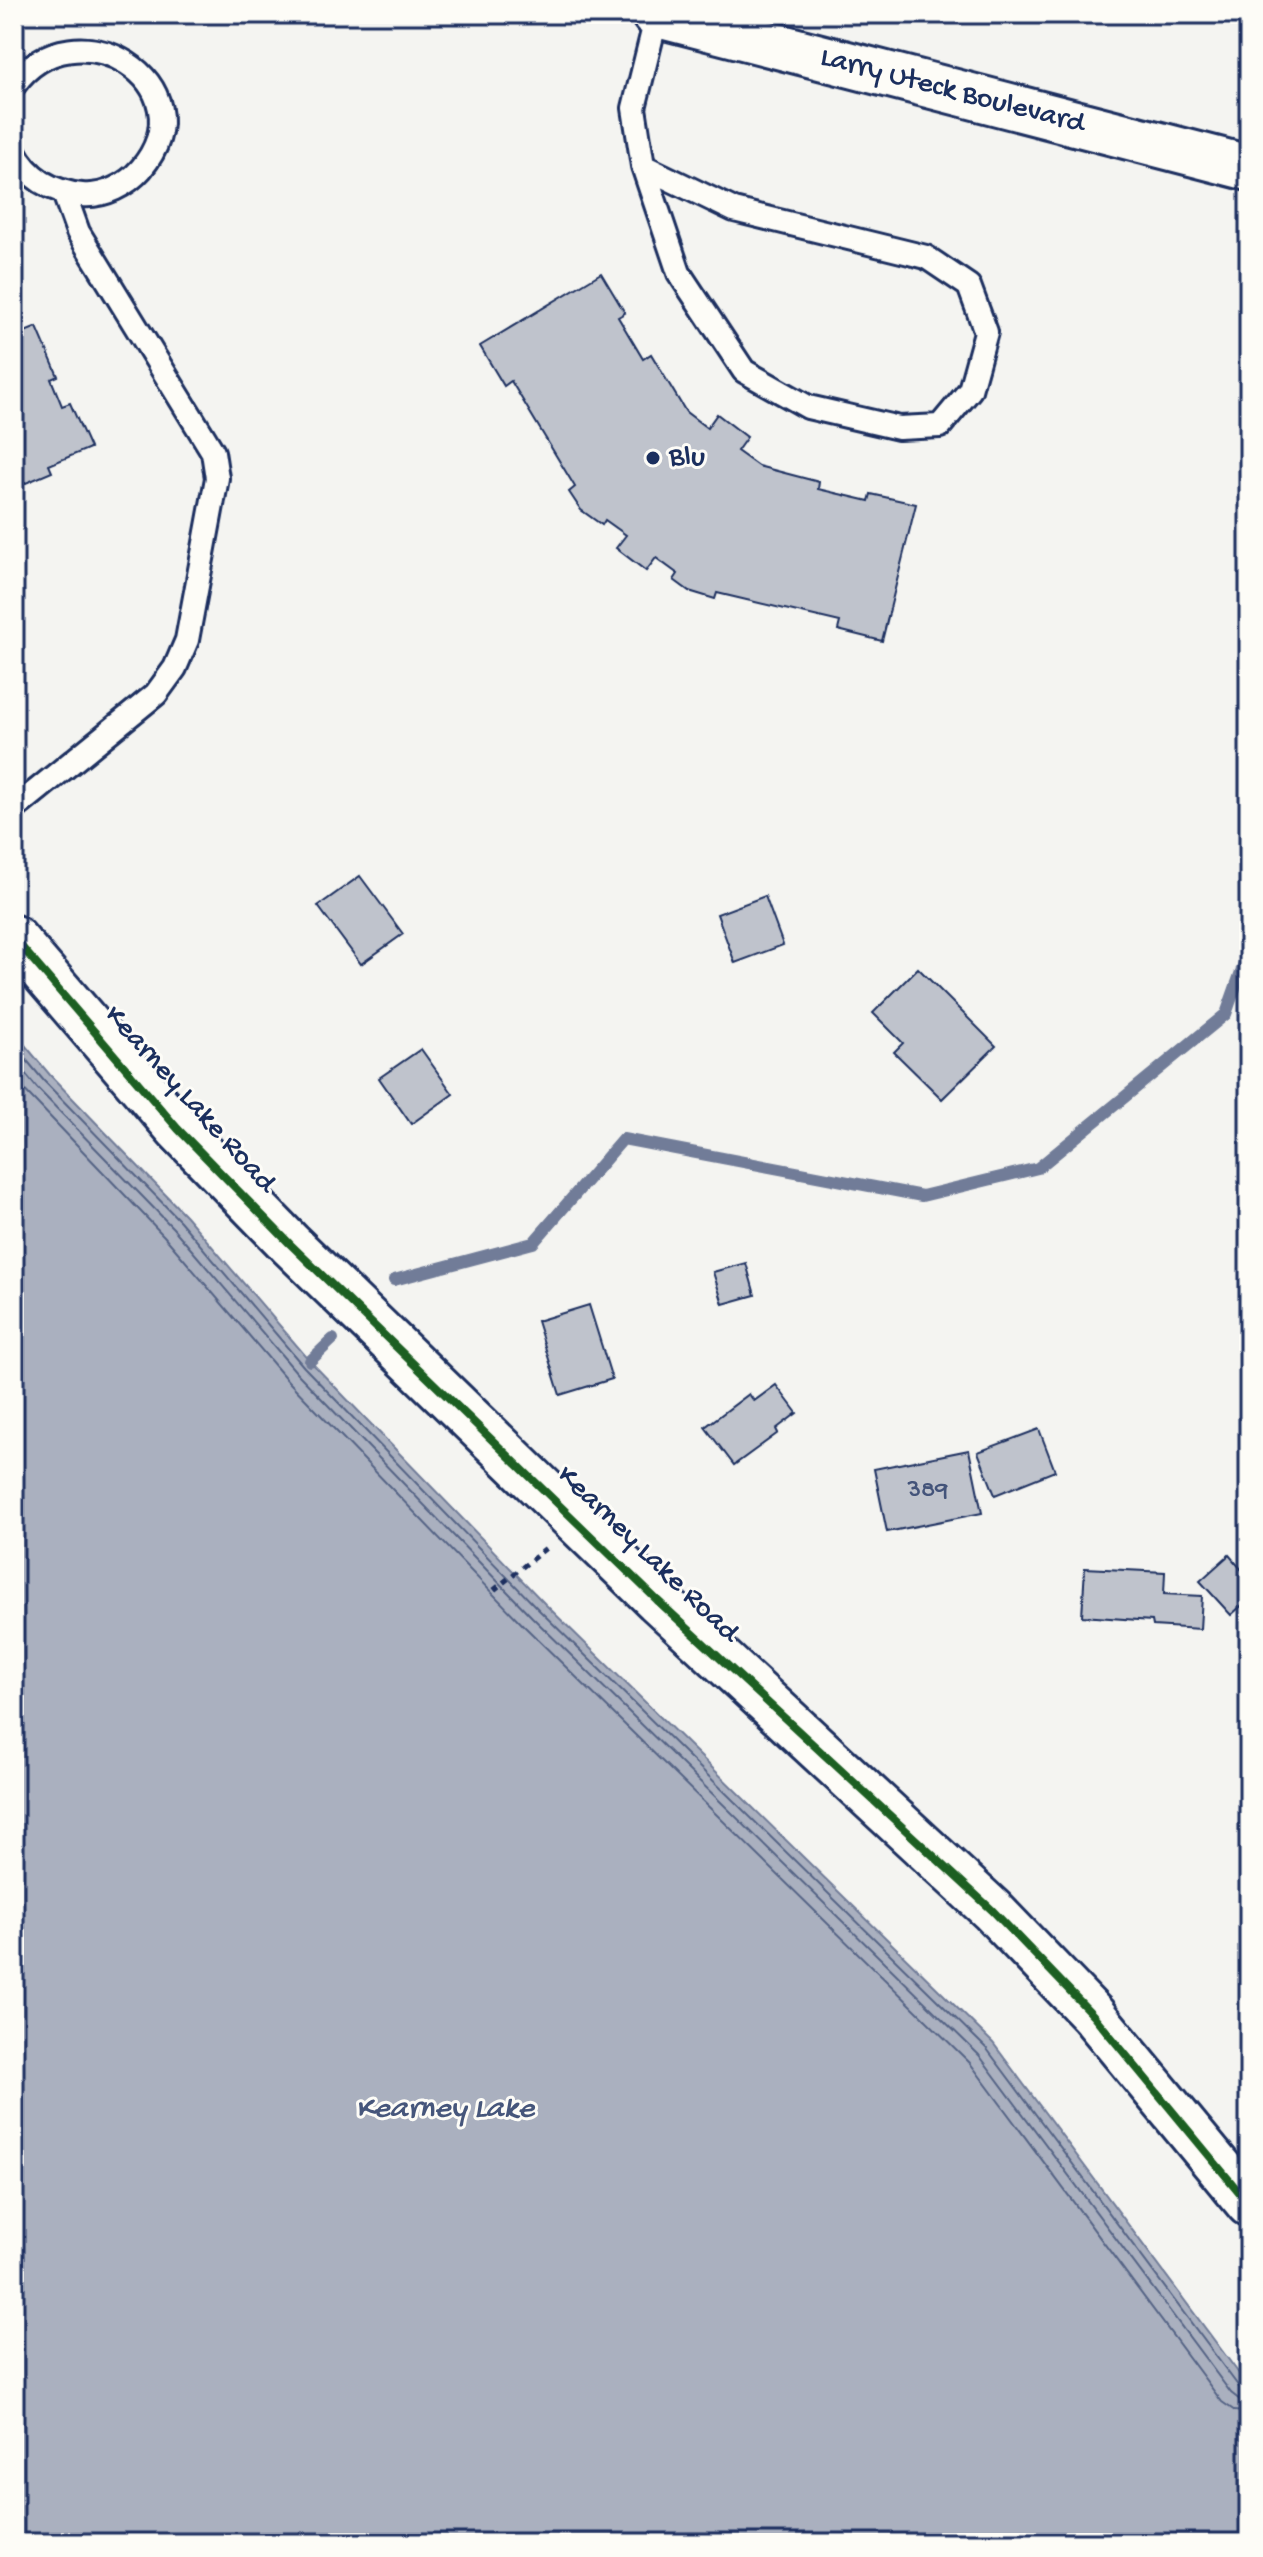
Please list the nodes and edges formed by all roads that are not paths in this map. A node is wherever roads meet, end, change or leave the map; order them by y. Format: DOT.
graph roads {
  1 [pos="656,14"];
  2 [pos="14,85"];
  3 [pos="14,151"];
  4 [pos="643,166"];
  5 [pos="1249,168"];
  6 [pos="64,193"];
  7 [pos="14,809"];
  8 [pos="14,938"];
  9 [pos="1249,2204"];
  1 -- 4 [label="lane"];
  1 -- 5 [label="main road, Larry Uteck Boulevard"];
  2 -- 6 [label="lane"];
  3 -- 6 [label="lane"];
  4 -- 4 [label="lane"];
  6 -- 7 [label="lane"];
  8 -- 9 [label="main road, Kearney Lake Road"];
}
